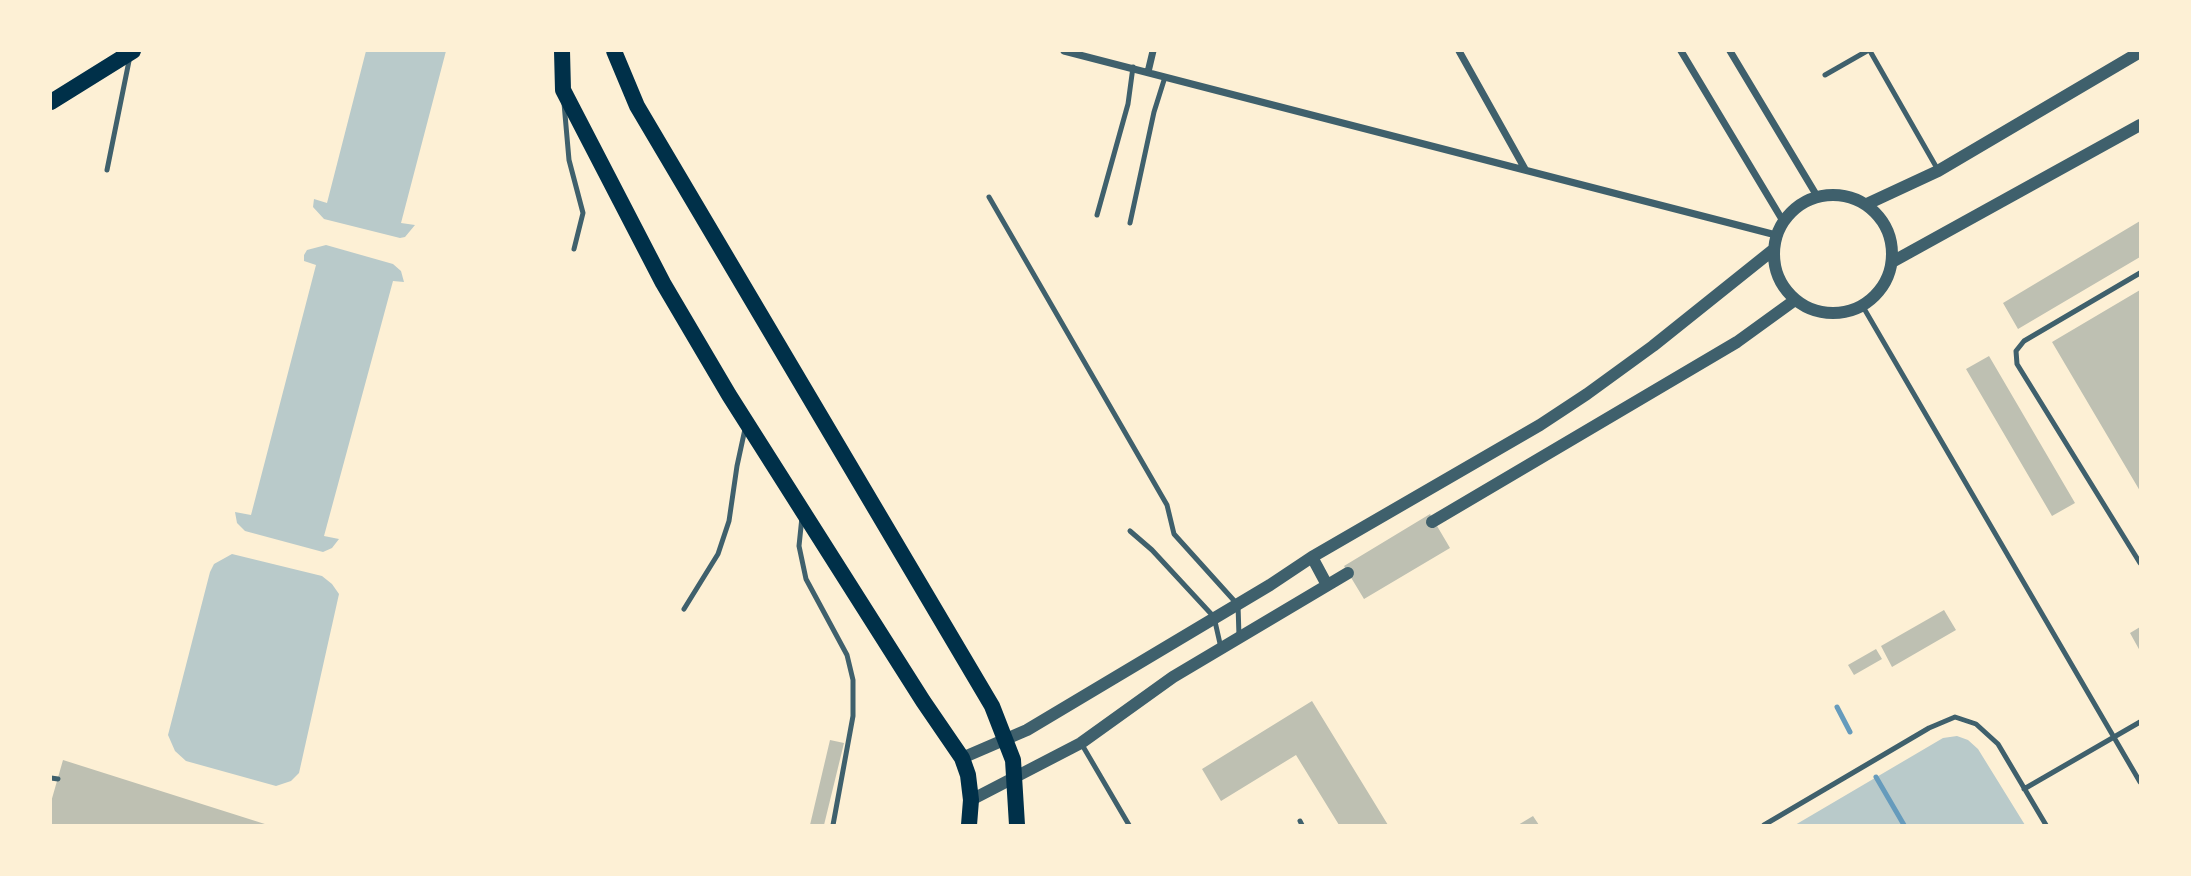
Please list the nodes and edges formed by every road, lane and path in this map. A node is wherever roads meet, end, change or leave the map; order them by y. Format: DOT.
graph roads {
  1 [pos="562,51"];
  2 [pos="614,51"];
  3 [pos="1064,51"];
  4 [pos="1153,51"];
  5 [pos="1459,51"];
  6 [pos="1681,51"];
  7 [pos="1730,51"];
  8 [pos="1868,51"];
  9 [pos="132,52"];
  10 [pos="2140,52"];
  11 [pos="1133,67"];
  12 [pos="1148,72"];
  13 [pos="1825,75"];
  14 [pos="1165,77"];
  15 [pos="563,90"];
  16 [pos="51,102"];
  17 [pos="2140,125"];
  18 [pos="1525,169"];
  19 [pos="107,170"];
  20 [pos="1938,171"];
  21 [pos="1817,196"];
  22 [pos="989,197"];
  23 [pos="1867,204"];
  24 [pos="1097,215"];
  25 [pos="1783,221"];
  26 [pos="1130,223"];
  27 [pos="1776,235"];
  28 [pos="574,249"];
  29 [pos="1773,250"];
  30 [pos="1892,262"];
  31 [pos="2140,273"];
  32 [pos="1795,300"];
  33 [pos="1862,305"];
  34 [pos="746,422"];
  35 [pos="802,510"];
  36 [pos="1432,522"];
  37 [pos="1130,531"];
  38 [pos="1312,557"];
  39 [pos="2140,563"];
  40 [pos="1348,573"];
  41 [pos="1327,585"];
  42 [pos="1238,605"];
  43 [pos="684,609"];
  44 [pos="1214,617"];
  45 [pos="1239,636"];
  46 [pos="1221,648"];
  47 [pos="2140,722"];
  48 [pos="2116,737"];
  49 [pos="1081,743"];
  50 [pos="962,758"];
  51 [pos="2140,782"];
  52 [pos="2024,789"];
  53 [pos="971,800"];
  54 [pos="833,825"];
  55 [pos="969,825"];
  56 [pos="1017,825"];
  57 [pos="1129,825"];
  58 [pos="1764,825"];
  59 [pos="2046,825"];
  1 -- 15 [label="main road"];
  2 -- 56 [label="main road"];
  3 -- 11 [label="street"];
  4 -- 12 [label="street"];
  5 -- 18 [label="street"];
  6 -- 25 [label="street"];
  7 -- 21 [label="street"];
  8 -- 13 [label="lane"];
  8 -- 20 [label="lane"];
  9 -- 16 [label="main road"];
  9 -- 19 [label="lane"];
  10 -- 20 [label="street"];
  11 -- 12 [label="street"];
  11 -- 24 [label="lane"];
  12 -- 14 [label="street"];
  14 -- 18 [label="street"];
  14 -- 26 [label="lane"];
  15 -- 28 [label="lane"];
  15 -- 34 [label="main road"];
  17 -- 30 [label="street"];
  18 -- 27 [label="street"];
  20 -- 23 [label="street"];
  21 -- 23 [label="street"];
  21 -- 25 [label="street"];
  22 -- 42 [label="lane"];
  23 -- 30 [label="street"];
  25 -- 27 [label="street"];
  27 -- 29 [label="street"];
  29 -- 32 [label="street"];
  29 -- 38 [label="street"];
  30 -- 33 [label="street"];
  31 -- 39 [label="lane"];
  32 -- 33 [label="street"];
  32 -- 36 [label="street"];
  33 -- 48 [label="lane"];
  34 -- 35 [label="main road"];
  34 -- 43 [label="lane"];
  35 -- 50 [label="main road"];
  35 -- 54 [label="lane"];
  37 -- 44 [label="lane"];
  38 -- 41 [label="street"];
  38 -- 42 [label="street"];
  40 -- 41 [label="street"];
  41 -- 45 [label="street"];
  42 -- 44 [label="street"];
  42 -- 45 [label="lane"];
  44 -- 46 [label="lane"];
  44 -- 50 [label="street"];
  45 -- 46 [label="street"];
  46 -- 49 [label="street"];
  47 -- 48 [label="lane"];
  48 -- 51 [label="lane"];
  48 -- 52 [label="lane"];
  49 -- 53 [label="street"];
  49 -- 57 [label="lane"];
  50 -- 53 [label="main road"];
  52 -- 58 [label="lane"];
  52 -- 59 [label="lane"];
  53 -- 55 [label="main road"];
}
